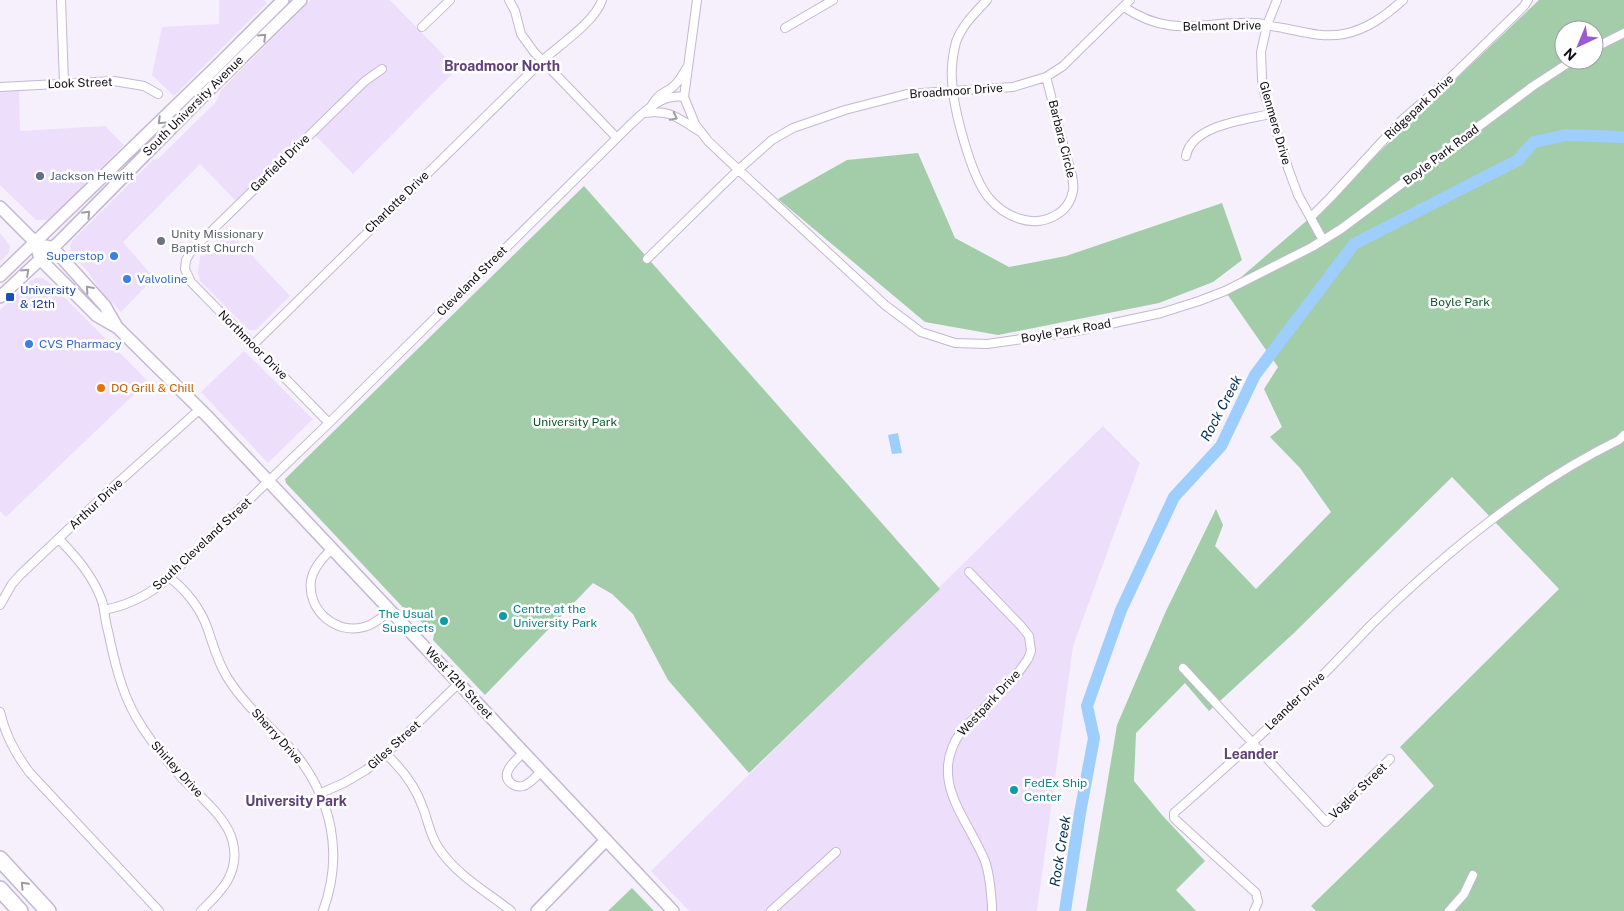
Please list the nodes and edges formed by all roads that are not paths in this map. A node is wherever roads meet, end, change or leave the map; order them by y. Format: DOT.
graph roads {
  1 [pos="61,0"];
  2 [pos="283,0"];
  3 [pos="301,0"];
  4 [pos="450,0"];
  5 [pos="509,0"];
  6 [pos="602,0"];
  7 [pos="697,0"];
  8 [pos="833,0"];
  9 [pos="988,0"];
  10 [pos="1130,0"];
  11 [pos="1277,0"];
  12 [pos="1403,0"];
  13 [pos="1528,0"];
  14 [pos="1124,7"];
  15 [pos="1267,25"];
  16 [pos="422,27"];
  17 [pos="785,28"];
  18 [pos="1624,33"];
  19 [pos="1604,43"];
  20 [pos="542,60"];
  21 [pos="689,66"];
  22 [pos="382,69"];
  23 [pos="1558,70"];
  24 [pos="1046,78"];
  25 [pos="64,83"];
  26 [pos="0,86"];
  27 [pos="954,91"];
  28 [pos="158,94"];
  29 [pos="684,97"];
  30 [pos="651,106"];
  31 [pos="644,113"];
  32 [pos="1270,114"];
  33 [pos="701,133"];
  34 [pos="617,138"];
  35 [pos="1186,156"];
  36 [pos="738,170"];
  37 [pos="0,207"];
  38 [pos="1311,217"];
  39 [pos="1323,240"];
  40 [pos="36,243"];
  41 [pos="52,248"];
  42 [pos="40,259"];
  43 [pos="648,259"];
  44 [pos="186,264"];
  45 [pos="0,276"];
  46 [pos="0,297"];
  47 [pos="118,328"];
  48 [pos="254,345"];
  49 [pos="200,409"];
  50 [pos="329,423"];
  51 [pos="1624,435"];
  52 [pos="268,482"];
  53 [pos="59,539"];
  54 [pos="332,549"];
  55 [pos="969,572"];
  56 [pos="170,578"];
  57 [pos="0,605"];
  58 [pos="104,610"];
  59 [pos="390,610"];
  60 [pos="1183,668"];
  61 [pos="458,684"];
  62 [pos="0,712"];
  63 [pos="1251,743"];
  64 [pos="524,752"];
  65 [pos="386,754"];
  66 [pos="1390,759"];
  67 [pos="542,771"];
  68 [pos="321,793"];
  69 [pos="606,840"];
  70 [pos="836,852"];
  71 [pos="0,860"];
  72 [pos="1473,875"];
  73 [pos="0,889"];
  74 [pos="20,911"];
  75 [pos="48,911"];
  76 [pos="159,911"];
  77 [pos="201,911"];
  78 [pos="323,911"];
  79 [pos="511,911"];
  80 [pos="537,911"];
  81 [pos="673,911"];
  82 [pos="771,911"];
  83 [pos="992,911"];
  84 [pos="1254,911"];
  85 [pos="1449,911"];
  1 -- 25 [label="street"];
  2 -- 40 [label="main road, South University Avenue, one-way"];
  41 -- 3 [label="main road, South University Avenue, one-way"];
  4 -- 16 [label="street"];
  5 -- 20 [label="street"];
  6 -- 20 [label="street, Charlotte Drive"];
  7 -- 21 [label="street"];
  8 -- 17 [label="street"];
  9 -- 27 [label="street, Barbara Circle"];
  10 -- 14 [label="street, Broadmoor Drive"];
  11 -- 15 [label="street, Glenmere Drive"];
  12 -- 15 [label="street, Belmont Drive"];
  13 -- 38 [label="street, Ridgepark Drive"];
  14 -- 15 [label="street, Belmont Drive"];
  14 -- 24 [label="street, Broadmoor Drive"];
  15 -- 32 [label="street, Glenmere Drive"];
  18 -- 19 [label="street"];
  20 -- 34 [label="street"];
  20 -- 48 [label="street, Charlotte Drive"];
  21 -- 29 [label="street"];
  21 -- 30 [label="street"];
  22 -- 44 [label="street, Garfield Drive"];
  23 -- 39 [label="street, Boyle Park Road"];
  24 -- 27 [label="street, Broadmoor Drive"];
  24 -- 27 [label="street, Barbara Circle"];
  25 -- 26 [label="street, Look Street"];
  25 -- 28 [label="street, Look Street"];
  27 -- 36 [label="street, Broadmoor Drive"];
  29 -- 30 [label="street, Cleveland Street"];
  29 -- 33 [label="street, Boyle Park Road"];
  30 -- 31 [label="street, Cleveland Street"];
  31 -- 33 [label="street, one-way"];
  31 -- 34 [label="street, Cleveland Street"];
  32 -- 35 [label="street"];
  32 -- 38 [label="street, Glenmere Drive"];
  33 -- 36 [label="street, Boyle Park Road"];
  34 -- 50 [label="street, Cleveland Street"];
  36 -- 39 [label="street, Boyle Park Road"];
  36 -- 43 [label="street, Broadmoor Drive"];
  37 -- 40 [label="main road"];
  38 -- 39 [label="street, Glenmere Drive"];
  40 -- 41 [label="main road"];
  40 -- 42 [label="main road"];
  40 -- 45 [label="main road, South University Avenue"];
  41 -- 42 [label="main road, South University Avenue"];
  47 -- 41 [label="main road, West 12th Street, one-way"];
  46 -- 42 [label="main road, South University Avenue, one-way"];
  42 -- 47 [label="main road, West 12th Street"];
  44 -- 48 [label="street, Northmoor Drive"];
  47 -- 49 [label="main road, West 12th Street"];
  48 -- 50 [label="street, Northmoor Drive"];
  49 -- 52 [label="main road, West 12th Street"];
  49 -- 53 [label="street, Arthur Drive"];
  50 -- 52 [label="street, Cleveland Street"];
  51 -- 63 [label="street, Leander Drive"];
  52 -- 54 [label="main road, West 12th Street"];
  52 -- 56 [label="street, South Cleveland Street"];
  53 -- 57 [label="street, Arthur Drive"];
  53 -- 58 [label="street, Shirley Drive"];
  54 -- 59 [label="main road, West 12th Street"];
  54 -- 59 [label="street"];
  55 -- 83 [label="street, Westpark Drive"];
  56 -- 58 [label="street, South Cleveland Street"];
  56 -- 68 [label="street, Sherry Drive"];
  58 -- 77 [label="street, Shirley Drive"];
  59 -- 61 [label="main road, West 12th Street"];
  60 -- 63 [label="street"];
  61 -- 64 [label="main road, West 12th Street"];
  61 -- 65 [label="street, Giles Street"];
  62 -- 76 [label="street"];
  63 -- 66 [label="street, Vogler Street"];
  63 -- 84 [label="street, Leander Drive"];
  64 -- 67 [label="main road, West 12th Street"];
  64 -- 67 [label="street"];
  65 -- 68 [label="street, Giles Street"];
  65 -- 79 [label="street"];
  67 -- 69 [label="main road, West 12th Street"];
  68 -- 78 [label="street, Sherry Drive"];
  69 -- 80 [label="main road"];
  69 -- 81 [label="main road, West 12th Street"];
  70 -- 82 [label="street"];
  75 -- 71 [label="highway, one-way"];
  72 -- 85 [label="street"];
  73 -- 74 [label="highway"];
}
